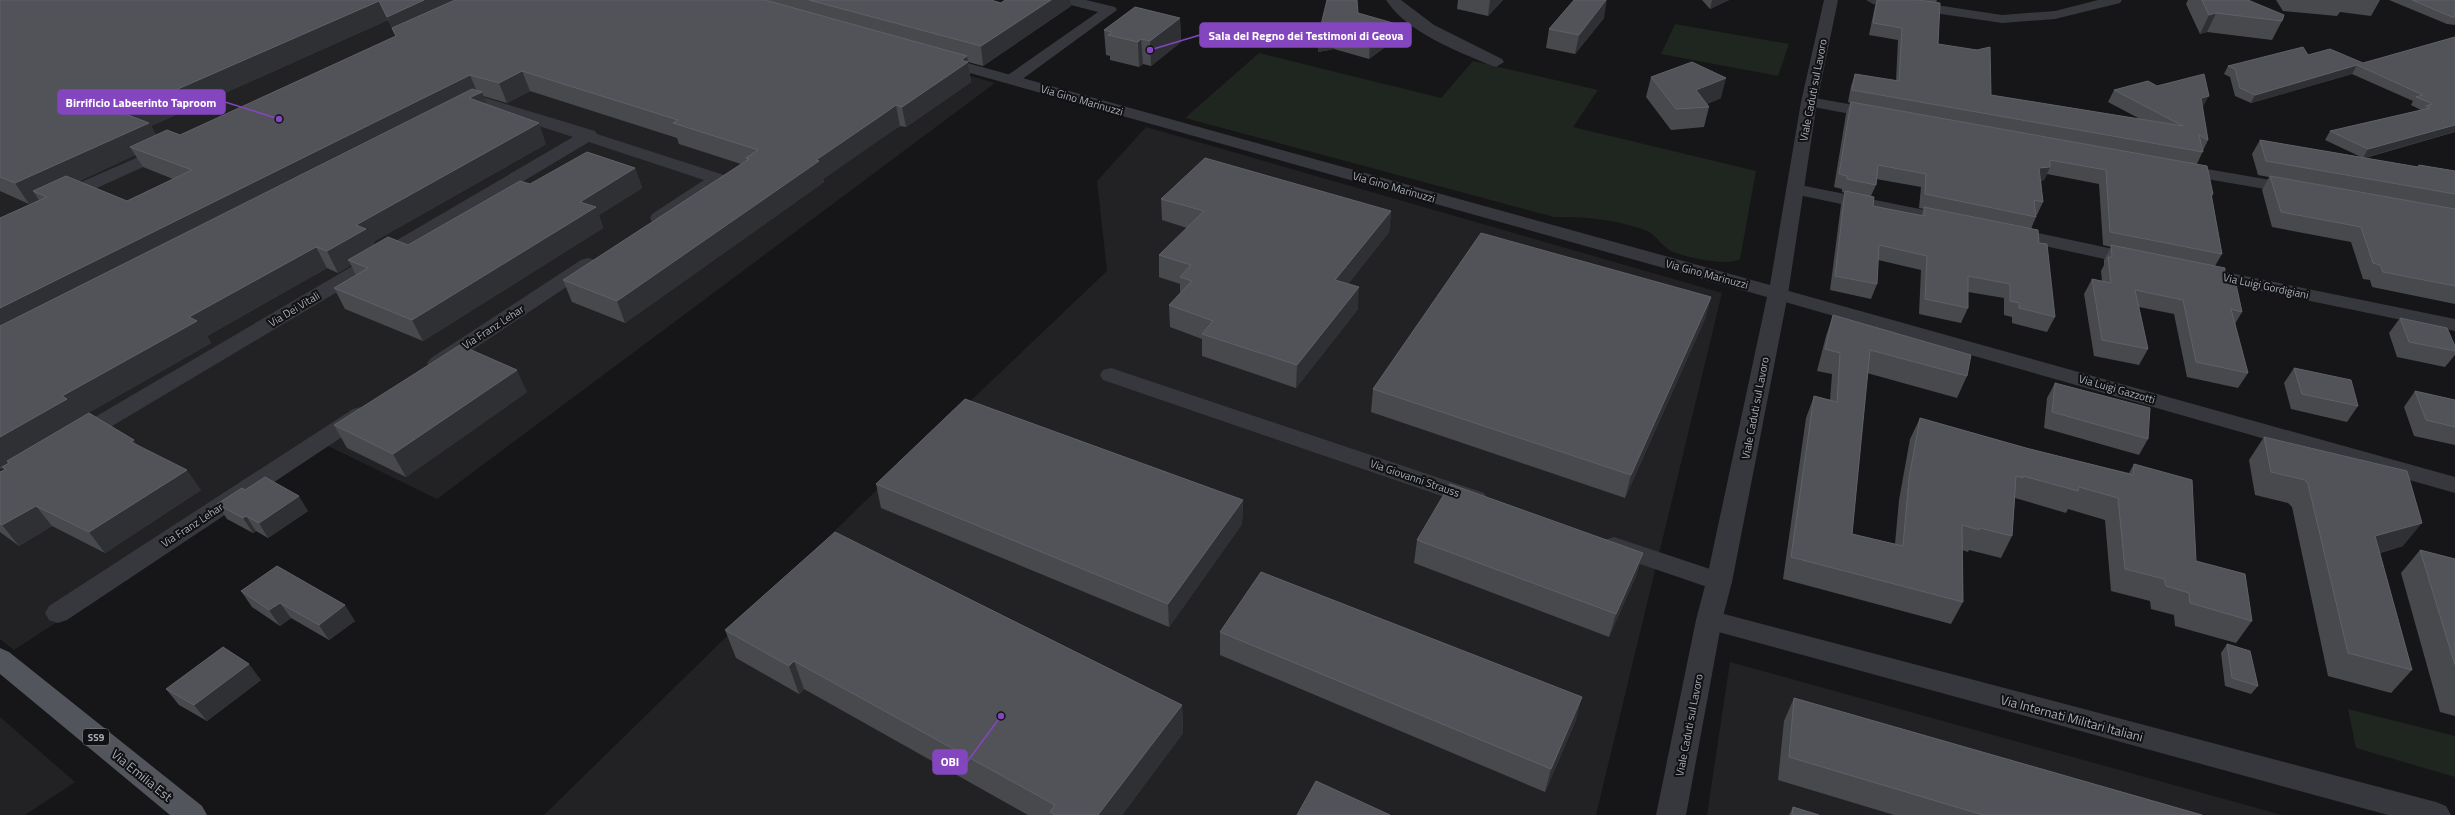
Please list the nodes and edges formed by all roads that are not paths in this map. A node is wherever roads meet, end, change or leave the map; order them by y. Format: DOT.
graph roads {
  1 [pos="1068,0"];
  2 [pos="1393,0"];
  3 [pos="1831,0"];
  4 [pos="1873,0"];
  5 [pos="2115,0"];
  6 [pos="928,57"];
  7 [pos="1496,62"];
  8 [pos="1011,80"];
  9 [pos="1809,102"];
  10 [pos="1895,117"];
  11 [pos="444,119"];
  12 [pos="589,135"];
  13 [pos="179,143"];
  14 [pos="2159,165"];
  15 [pos="1795,189"];
  16 [pos="2307,192"];
  17 [pos="50,203"];
  18 [pos="1966,224"];
  19 [pos="644,227"];
  20 [pos="1989,229"];
  21 [pos="604,254"];
  22 [pos="2152,263"];
  23 [pos="2176,268"];
  24 [pos="1778,294"];
  25 [pos="2455,325"];
  26 [pos="424,372"];
  27 [pos="1110,375"];
  28 [pos="378,403"];
  29 [pos="62,446"];
  30 [pos="2455,485"];
  31 [pos="1500,507"];
  32 [pos="1597,540"];
  33 [pos="1719,582"];
  34 [pos="58,613"];
  35 [pos="1709,620"];
  36 [pos="0,658"];
  37 [pos="192,815"];
  38 [pos="1671,815"];
  39 [pos="2436,815"];
  1 -- 8 [label="street"];
  2 -- 7 [label="street"];
  3 -- 9 [label="street, Viale Caduti sul Lavoro"];
  4 -- 5 [label="street"];
  6 -- 8 [label="street, Via Gino Marinuzzi"];
  8 -- 24 [label="street, Via Gino Marinuzzi"];
  9 -- 10 [label="street"];
  9 -- 15 [label="street, Viale Caduti sul Lavoro"];
  11 -- 12 [label="street"];
  12 -- 19 [label="street"];
  12 -- 29 [label="street, Via Dei Vitali"];
  13 -- 17 [label="street"];
  14 -- 16 [label="street"];
  15 -- 18 [label="street"];
  15 -- 24 [label="street, Viale Caduti sul Lavoro"];
  20 -- 22 [label="street"];
  21 -- 26 [label="street, Via Franz Lehar"];
  23 -- 25 [label="street, Via Luigi Gordigiani"];
  24 -- 30 [label="street, Via Luigi Gazzotti"];
  24 -- 33 [label="street, Viale Caduti sul Lavoro"];
  27 -- 31 [label="street, Via Giovanni Strauss"];
  28 -- 34 [label="street, Via Franz Lehar"];
  32 -- 33 [label="street"];
  33 -- 35 [label="street, Viale Caduti sul Lavoro"];
  35 -- 38 [label="street, Viale Caduti sul Lavoro"];
  35 -- 39 [label="street, Via Internati Militari Italiani"];
  36 -- 37 [label="main road, Via Emilia Est / SS9"];
}
